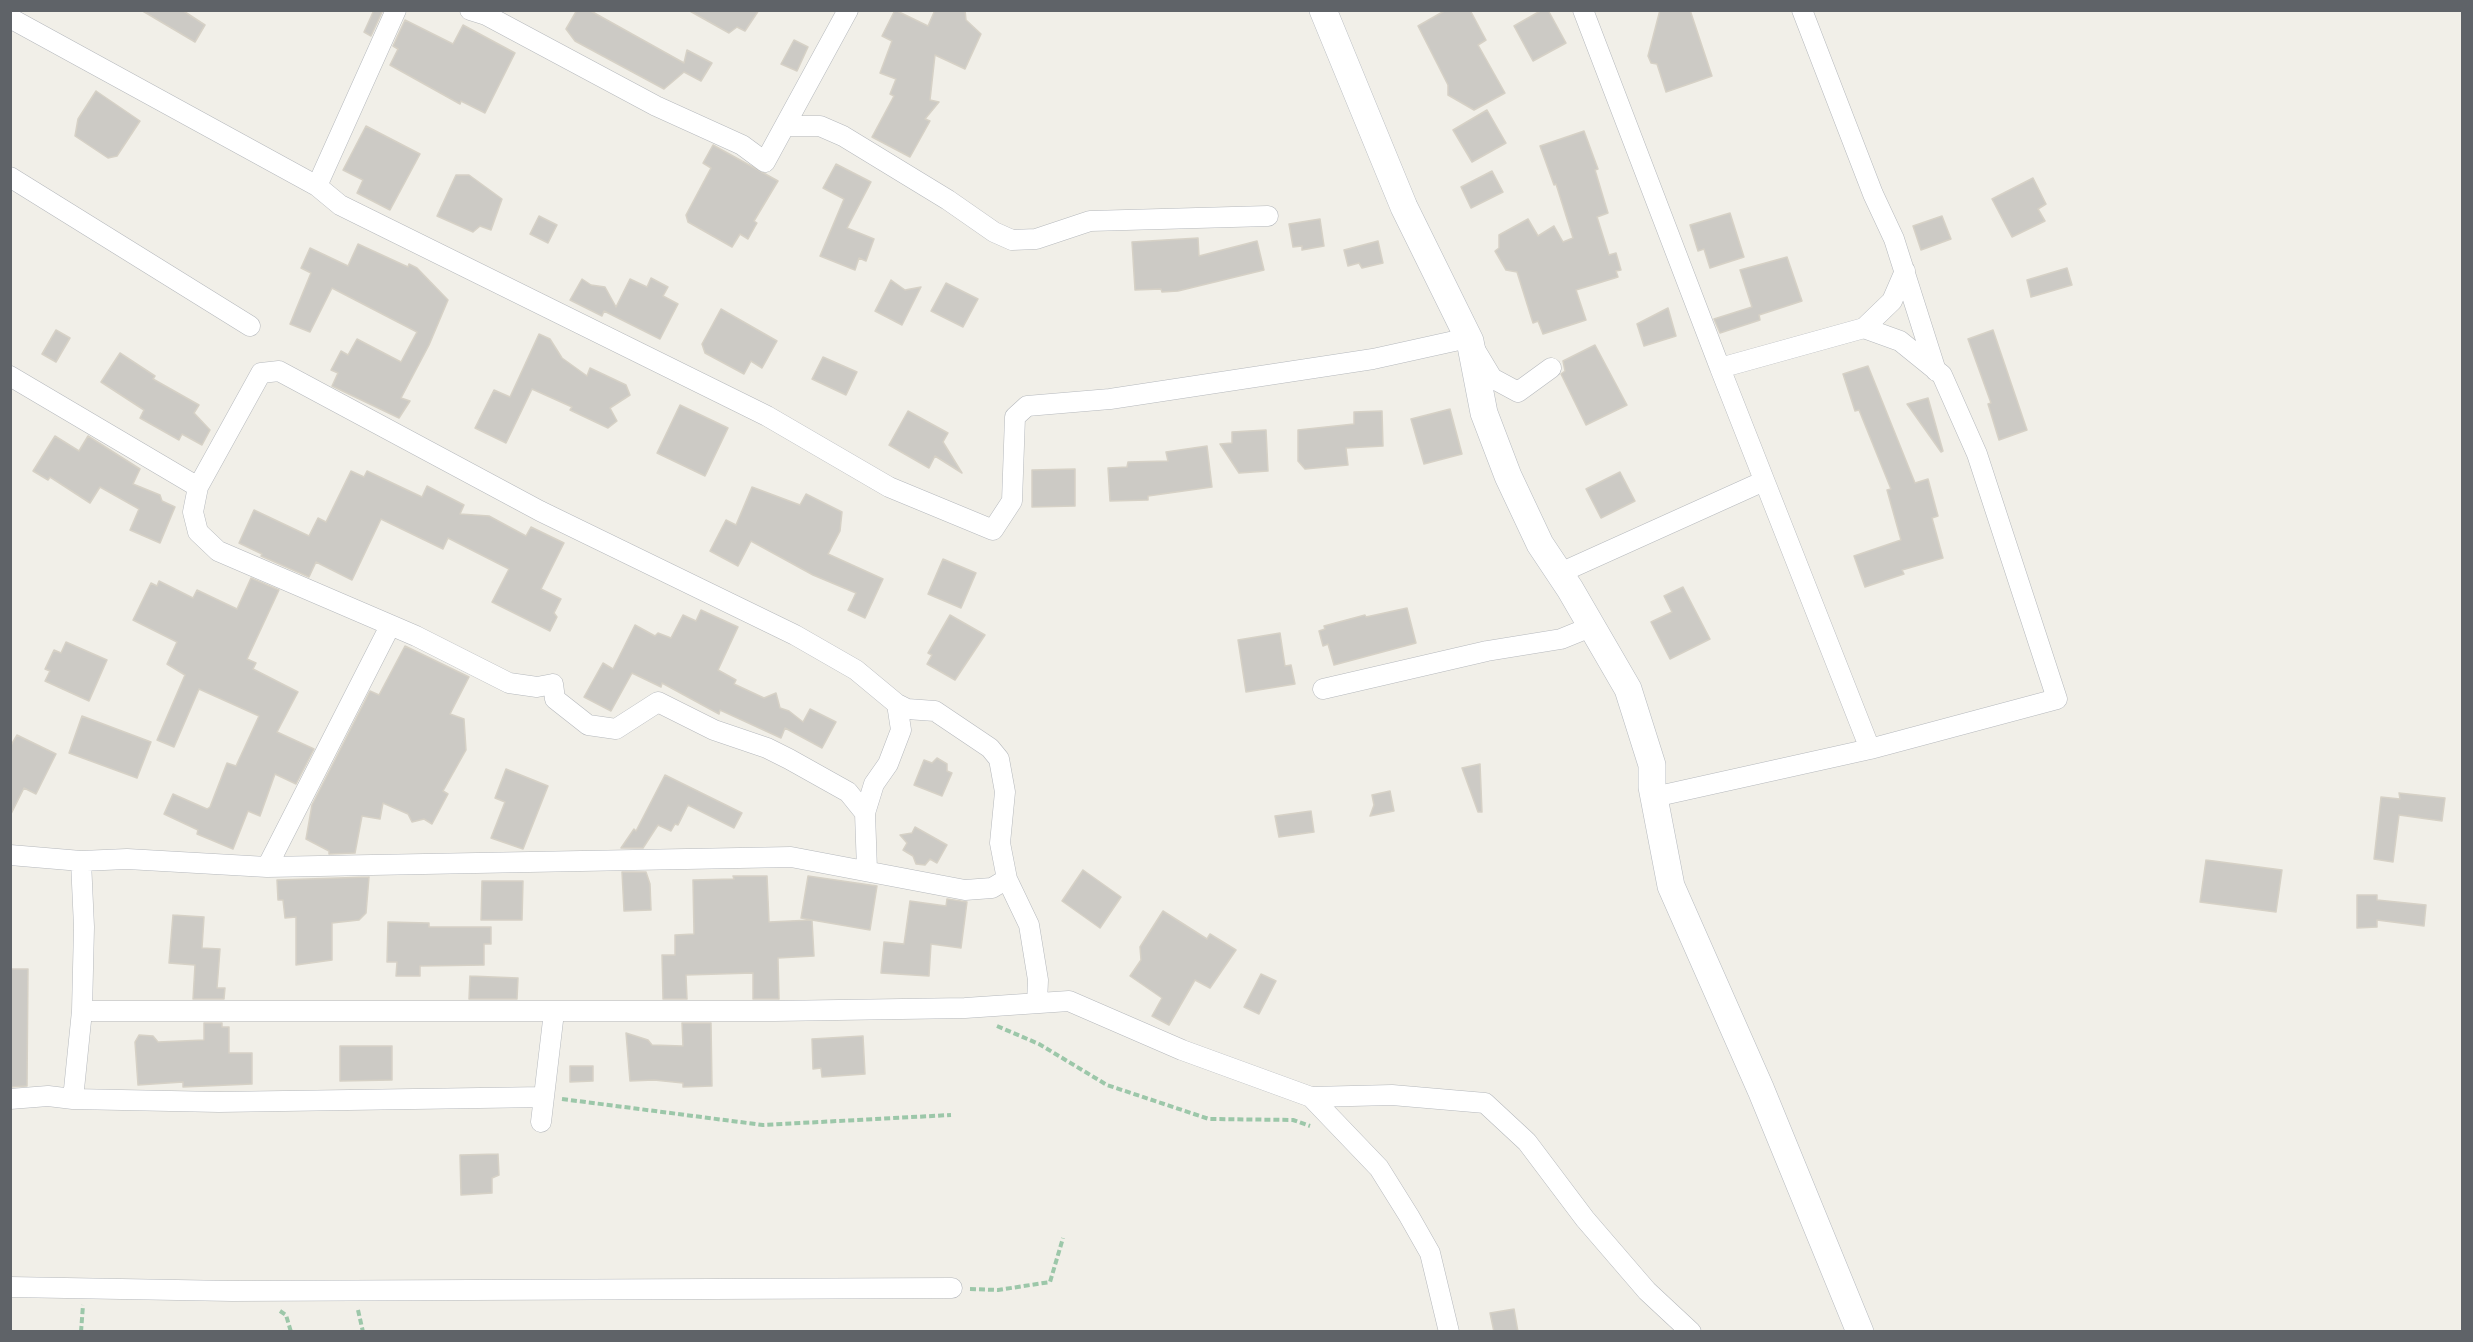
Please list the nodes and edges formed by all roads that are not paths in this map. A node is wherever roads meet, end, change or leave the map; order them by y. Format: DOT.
graph roads {
  1 [pos="396,10"];
  2 [pos="470,10"];
  3 [pos="848,10"];
  4 [pos="1323,10"];
  5 [pos="1583,10"];
  6 [pos="1802,10"];
  7 [pos="10,18"];
  8 [pos="787,126"];
  9 [pos="10,177"];
  10 [pos="316,186"];
  11 [pos="1268,216"];
  12 [pos="1905,271"];
  13 [pos="250,326"];
  14 [pos="1864,328"];
  15 [pos="1468,338"];
  16 [pos="1551,368"];
  17 [pos="1720,368"];
  18 [pos="1936,370"];
  19 [pos="10,376"];
  20 [pos="1764,482"];
  21 [pos="198,487"];
  22 [pos="1560,573"];
  23 [pos="390,626"];
  24 [pos="1593,626"];
  25 [pos="1323,689"];
  26 [pos="897,704"];
  27 [pos="1870,749"];
  28 [pos="1654,797"];
  29 [pos="865,813"];
  30 [pos="10,855"];
  31 [pos="81,861"];
  32 [pos="267,867"];
  33 [pos="867,870"];
  34 [pos="1007,879"];
  35 [pos="1037,1003"];
  36 [pos="82,1011"];
  37 [pos="554,1011"];
  38 [pos="1311,1096"];
  39 [pos="544,1097"];
  40 [pos="10,1099"];
  41 [pos="73,1099"];
  42 [pos="541,1122"];
  43 [pos="10,1287"];
  44 [pos="952,1288"];
  45 [pos="1449,1332"];
  46 [pos="1691,1332"];
  47 [pos="1860,1332"];
  1 -- 10 [label="street"];
  2 -- 8 [label="street"];
  3 -- 8 [label="street"];
  4 -- 15 [label="main road"];
  5 -- 17 [label="street"];
  6 -- 12 [label="street"];
  7 -- 10 [label="street"];
  8 -- 11 [label="street"];
  9 -- 13 [label="street"];
  10 -- 15 [label="street"];
  12 -- 14 [label="street"];
  12 -- 18 [label="street"];
  14 -- 17 [label="street"];
  14 -- 18 [label="street"];
  15 -- 16 [label="street"];
  15 -- 22 [label="main road"];
  17 -- 20 [label="street"];
  18 -- 27 [label="street"];
  19 -- 21 [label="street"];
  20 -- 22 [label="street"];
  20 -- 27 [label="street"];
  21 -- 23 [label="street"];
  21 -- 26 [label="street"];
  22 -- 24 [label="main road"];
  23 -- 29 [label="street"];
  23 -- 32 [label="street"];
  24 -- 25 [label="street"];
  24 -- 28 [label="main road"];
  26 -- 29 [label="street"];
  26 -- 34 [label="street"];
  27 -- 28 [label="street"];
  28 -- 47 [label="main road"];
  29 -- 33 [label="street"];
  30 -- 31 [label="street"];
  31 -- 32 [label="street"];
  31 -- 36 [label="street"];
  32 -- 33 [label="street"];
  33 -- 34 [label="street"];
  34 -- 35 [label="street"];
  35 -- 37 [label="street"];
  35 -- 38 [label="street"];
  36 -- 37 [label="street"];
  36 -- 41 [label="street"];
  37 -- 39 [label="street"];
  38 -- 45 [label="street"];
  38 -- 46 [label="street"];
  39 -- 41 [label="street"];
  39 -- 42 [label="street"];
  40 -- 41 [label="street"];
  43 -- 44 [label="street"];
}
